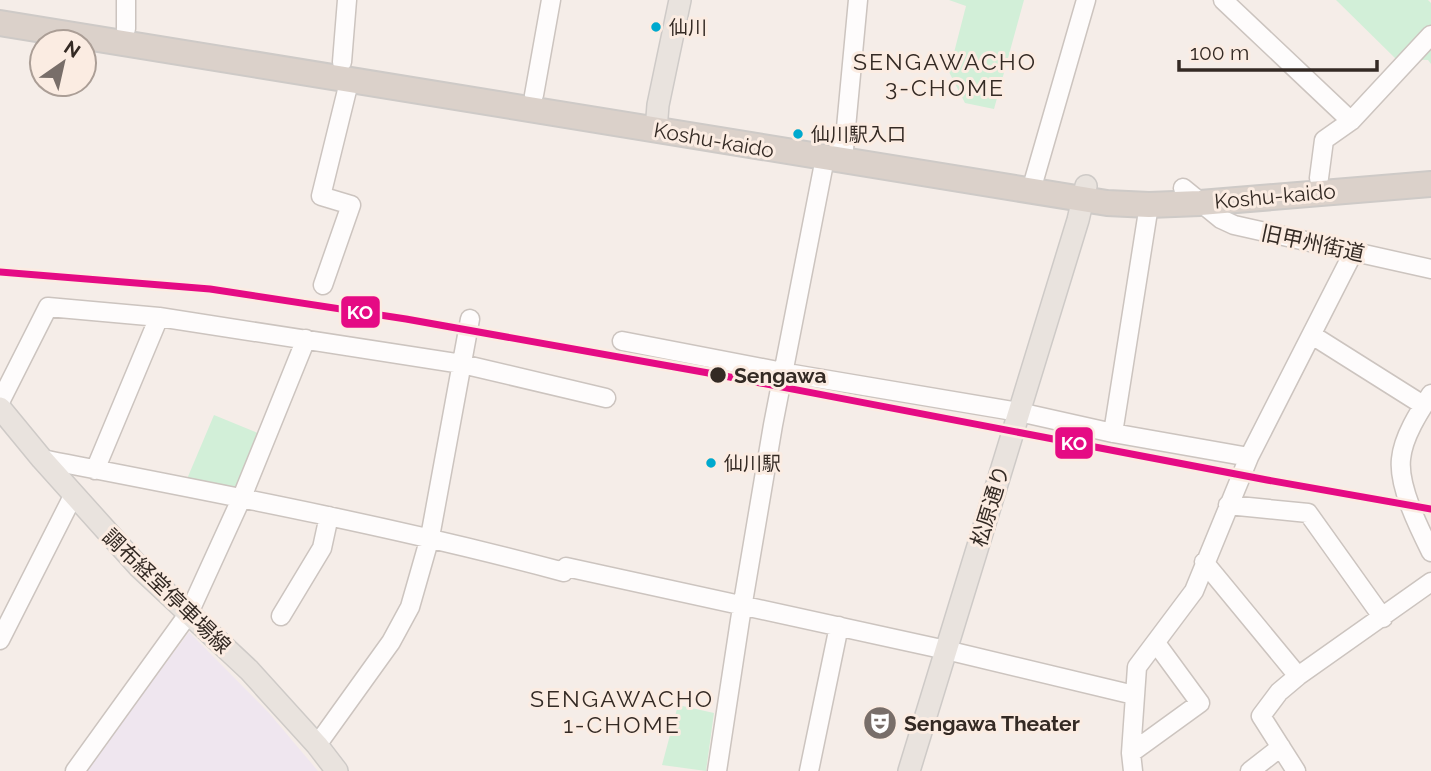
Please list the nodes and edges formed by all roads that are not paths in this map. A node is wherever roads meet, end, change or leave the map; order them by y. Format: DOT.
graph roads {
  1 [pos="127,0"];
  2 [pos="347,0"];
  3 [pos="551,0"];
  4 [pos="680,0"];
  5 [pos="858,0"];
  6 [pos="1086,0"];
  7 [pos="1223,0"];
  8 [pos="0,12"];
  9 [pos="0,23"];
  10 [pos="126,29"];
  11 [pos="1431,35"];
  12 [pos="346,70"];
  13 [pos="534,95"];
  14 [pos="1350,121"];
  15 [pos="656,123"];
  16 [pos="835,154"];
  17 [pos="1431,169"];
  18 [pos="1319,178"];
  19 [pos="1034,180"];
  20 [pos="1431,184"];
  21 [pos="1085,193"];
  22 [pos="1192,195"];
  23 [pos="1258,197"];
  24 [pos="1149,205"];
  25 [pos="1248,229"];
  26 [pos="1354,251"];
  27 [pos="1431,269"];
  28 [pos="323,285"];
  29 [pos="159,317"];
  30 [pos="470,319"];
  31 [pos="1312,335"];
  32 [pos="306,339"];
  33 [pos="622,341"];
  34 [pos="462,364"];
  35 [pos="783,372"];
  36 [pos="606,398"];
  37 [pos="1427,399"];
  38 [pos="0,402"];
  39 [pos="0,408"];
  40 [pos="1019,415"];
  41 [pos="1113,433"];
  42 [pos="42,459"];
  43 [pos="1247,463"];
  44 [pos="95,470"];
  45 [pos="74,494"];
  46 [pos="242,497"];
  47 [pos="1229,501"];
  48 [pos="329,516"];
  49 [pos="429,537"];
  50 [pos="1431,552"];
  51 [pos="1204,562"];
  52 [pos="1431,582"];
  53 [pos="742,607"];
  54 [pos="189,613"];
  55 [pos="281,616"];
  56 [pos="1383,618"];
  57 [pos="839,626"];
  58 [pos="0,640"];
  59 [pos="1156,643"];
  60 [pos="946,650"];
  61 [pos="1298,676"];
  62 [pos="1134,695"];
  63 [pos="317,745"];
  64 [pos="1281,747"];
  65 [pos="1132,762"];
  66 [pos="75,771"];
  67 [pos="337,771"];
  68 [pos="717,771"];
  69 [pos="808,771"];
  70 [pos="909,771"];
  71 [pos="1250,771"];
  72 [pos="1296,771"];
  1 -- 10 [label="street"];
  2 -- 12 [label="street"];
  3 -- 13 [label="street"];
  4 -- 15 [label="main road"];
  5 -- 16 [label="street"];
  6 -- 19 [label="street"];
  7 -- 14 [label="street"];
  8 -- 10 [label="highway, Koshu-kaido"];
  9 -- 12 [label="highway, Koshu-kaido"];
  10 -- 12 [label="highway, Koshu-kaido"];
  11 -- 14 [label="street"];
  12 -- 13 [label="highway, Koshu-kaido"];
  12 -- 15 [label="highway, Koshu-kaido"];
  12 -- 28 [label="street"];
  13 -- 15 [label="highway, Koshu-kaido"];
  14 -- 18 [label="street"];
  15 -- 16 [label="highway, Koshu-kaido"];
  16 -- 19 [label="highway, Koshu-kaido"];
  16 -- 21 [label="highway, Koshu-kaido"];
  16 -- 35 [label="street"];
  17 -- 18 [label="highway, Koshu-kaido"];
  18 -- 22 [label="highway, Koshu-kaido"];
  19 -- 21 [label="highway, Koshu-kaido"];
  20 -- 23 [label="highway, Koshu-kaido"];
  21 -- 22 [label="highway, Koshu-kaido"];
  21 -- 24 [label="highway, Koshu-kaido"];
  21 -- 40 [label="main road, 松原通り"];
  22 -- 23 [label="highway, Koshu-kaido"];
  22 -- 24 [label="highway, Koshu-kaido"];
  22 -- 25 [label="street, 旧甲州街道"];
  23 -- 25 [label="street"];
  24 -- 41 [label="street"];
  25 -- 26 [label="street, 旧甲州街道"];
  26 -- 27 [label="street, 旧甲州街道"];
  26 -- 31 [label="street"];
  29 -- 32 [label="street"];
  29 -- 38 [label="street"];
  29 -- 44 [label="street"];
  30 -- 34 [label="street"];
  31 -- 37 [label="street"];
  31 -- 43 [label="street"];
  32 -- 34 [label="street"];
  32 -- 46 [label="street"];
  33 -- 35 [label="street"];
  34 -- 36 [label="street"];
  34 -- 49 [label="street"];
  35 -- 40 [label="street"];
  35 -- 53 [label="street"];
  37 -- 50 [label="street"];
  39 -- 42 [label="main road, 調布経堂停車場線"];
  40 -- 41 [label="street"];
  40 -- 60 [label="main road, 松原通り"];
  41 -- 43 [label="street"];
  42 -- 44 [label="street"];
  42 -- 45 [label="main road, 調布経堂停車場線"];
  43 -- 47 [label="street"];
  44 -- 46 [label="street"];
  45 -- 54 [label="main road, 調布経堂停車場線"];
  45 -- 58 [label="street"];
  46 -- 48 [label="street"];
  46 -- 54 [label="street"];
  47 -- 51 [label="street"];
  47 -- 56 [label="street"];
  48 -- 49 [label="street"];
  48 -- 55 [label="street"];
  49 -- 53 [label="street"];
  49 -- 63 [label="street"];
  51 -- 59 [label="street"];
  51 -- 61 [label="street"];
  52 -- 56 [label="street"];
  53 -- 57 [label="street"];
  53 -- 68 [label="street"];
  54 -- 63 [label="main road, 調布経堂停車場線"];
  54 -- 66 [label="street"];
  56 -- 61 [label="street"];
  57 -- 60 [label="street"];
  57 -- 69 [label="street"];
  59 -- 62 [label="street"];
  59 -- 65 [label="street"];
  60 -- 62 [label="street"];
  60 -- 70 [label="main road, 松原通り"];
  61 -- 64 [label="street"];
  62 -- 65 [label="street"];
  63 -- 67 [label="main road, 調布経堂停車場線"];
  64 -- 71 [label="street"];
  64 -- 72 [label="street"];
}
